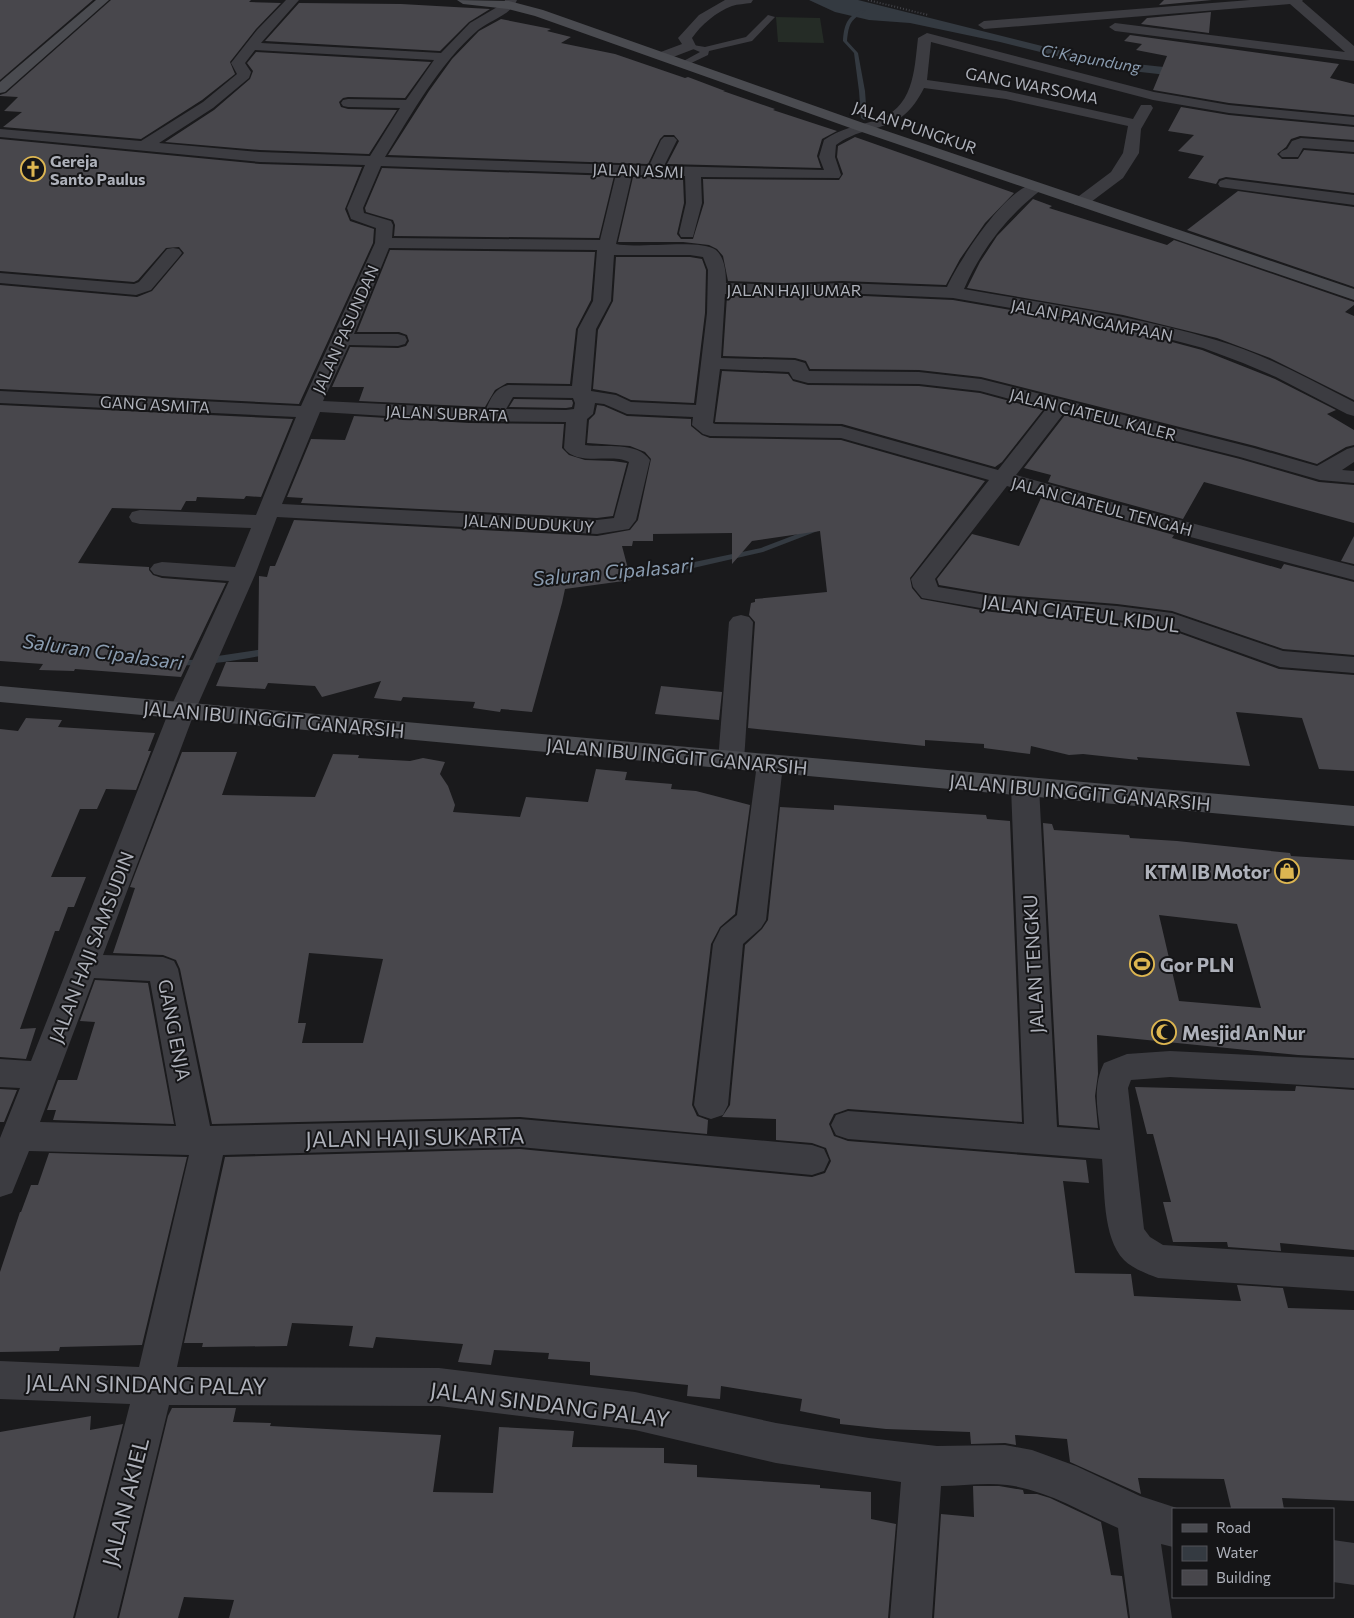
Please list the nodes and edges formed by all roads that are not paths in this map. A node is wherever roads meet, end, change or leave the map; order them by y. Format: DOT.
graph roads {
  1 [pos="103,0"];
  2 [pos="293,0"];
  3 [pos="463,0"];
  4 [pos="747,0"];
  5 [pos="1295,0"];
  6 [pos="510,2"];
  7 [pos="1125,14"];
  8 [pos="771,17"];
  9 [pos="1060,20"];
  10 [pos="984,25"];
  11 [pos="1129,29"];
  12 [pos="251,46"];
  13 [pos="688,46"];
  14 [pos="704,50"];
  15 [pos="1354,55"];
  16 [pos="663,56"];
  17 [pos="444,57"];
  18 [pos="684,63"];
  19 [pos="919,83"];
  20 [pos="0,89"];
  21 [pos="1153,96"];
  22 [pos="348,102"];
  23 [pos="410,104"];
  24 [pos="1354,121"];
  25 [pos="1137,124"];
  26 [pos="860,127"];
  27 [pos="0,133"];
  28 [pos="669,140"];
  29 [pos="142,147"];
  30 [pos="1354,147"];
  31 [pos="1287,154"];
  32 [pos="375,161"];
  33 [pos="625,170"];
  34 [pos="654,171"];
  35 [pos="693,172"];
  36 [pos="1226,184"];
  37 [pos="1035,187"];
  38 [pos="1354,200"];
  39 [pos="1081,202"];
  40 [pos="687,233"];
  41 [pos="383,243"];
  42 [pos="607,247"];
  43 [pos="173,253"];
  44 [pos="0,278"];
  45 [pos="717,288"];
  46 [pos="953,293"];
  47 [pos="1354,296"];
  48 [pos="342,339"];
  49 [pos="398,340"];
  50 [pos="711,363"];
  51 [pos="0,396"];
  52 [pos="581,404"];
  53 [pos="1059,406"];
  54 [pos="311,409"];
  55 [pos="1354,410"];
  56 [pos="704,411"];
  57 [pos="1354,453"];
  58 [pos="1320,474"];
  59 [pos="1354,478"];
  60 [pos="1004,479"];
  61 [pos="266,516"];
  62 [pos="140,517"];
  63 [pos="162,569"];
  64 [pos="1354,573"];
  65 [pos="243,575"];
  66 [pos="741,622"];
  67 [pos="1354,665"];
  68 [pos="0,694"];
  69 [pos="182,711"];
  70 [pos="731,761"];
  71 [pos="770,764"];
  72 [pos="1025,787"];
  73 [pos="1354,816"];
  74 [pos="84,965"];
  75 [pos="0,1073"];
  76 [pos="1354,1074"];
  77 [pos="41,1075"];
  78 [pos="711,1105"];
  79 [pos="848,1125"];
  80 [pos="18,1136"];
  81 [pos="1041,1140"];
  82 [pos="203,1141"];
  83 [pos="1118,1146"];
  84 [pos="812,1160"];
  85 [pos="0,1182"];
  86 [pos="1354,1274"];
  87 [pos="0,1380"];
  88 [pos="154,1386"];
  89 [pos="922,1465"];
  90 [pos="1155,1521"];
  91 [pos="1334,1561"];
  92 [pos="1354,1564"];
  93 [pos="96,1618"];
  94 [pos="911,1618"];
  95 [pos="1151,1618"];
  1 -- 20 [label="main road"];
  2 -- 12 [label="street"];
  3 -- 6 [label="main road, JALAN PUNGKUR"];
  4 -- 13 [label="street"];
  5 -- 7 [label="street"];
  5 -- 15 [label="street"];
  6 -- 16 [label="main road, JALAN PUNGKUR"];
  6 -- 17 [label="street, JALAN PASUNDAN"];
  7 -- 9 [label="street"];
  7 -- 11 [label="street"];
  8 -- 14 [label="lane"];
  9 -- 10 [label="street"];
  9 -- 11 [label="street"];
  11 -- 15 [label="street"];
  12 -- 17 [label="street"];
  12 -- 29 [label="street"];
  13 -- 14 [label="lane"];
  13 -- 16 [label="street"];
  14 -- 18 [label="lane"];
  16 -- 18 [label="main road, JALAN PUNGKUR"];
  17 -- 23 [label="street, JALAN PASUNDAN"];
  18 -- 26 [label="main road, JALAN PUNGKUR"];
  19 -- 21 [label="street"];
  19 -- 25 [label="street, GANG WARSOMA"];
  19 -- 26 [label="street"];
  21 -- 24 [label="street"];
  21 -- 25 [label="street"];
  22 -- 23 [label="street"];
  23 -- 32 [label="street, JALAN PASUNDAN"];
  25 -- 39 [label="street"];
  26 -- 35 [label="street, JALAN ASMI"];
  26 -- 37 [label="main road, JALAN PUNGKUR"];
  27 -- 29 [label="street, JALAN ASMI"];
  28 -- 34 [label="street"];
  29 -- 32 [label="street, JALAN ASMI"];
  30 -- 31 [label="street"];
  32 -- 33 [label="street, JALAN ASMI"];
  32 -- 41 [label="street, JALAN PASUNDAN"];
  33 -- 34 [label="street, JALAN ASMI"];
  33 -- 42 [label="street"];
  34 -- 35 [label="street, JALAN ASMI"];
  35 -- 40 [label="street"];
  36 -- 38 [label="street"];
  37 -- 39 [label="main road, JALAN PUNGKUR"];
  37 -- 46 [label="street"];
  39 -- 47 [label="main road, JALAN PUNGKUR"];
  41 -- 42 [label="street"];
  41 -- 48 [label="street, JALAN PASUNDAN"];
  42 -- 45 [label="street, JALAN HAJI UMAR"];
  42 -- 52 [label="street"];
  43 -- 44 [label="street"];
  45 -- 46 [label="street, JALAN HAJI UMAR"];
  45 -- 50 [label="street"];
  46 -- 55 [label="street, JALAN PANGAMPAAN"];
  48 -- 49 [label="street"];
  48 -- 54 [label="street, JALAN PASUNDAN"];
  50 -- 53 [label="street, JALAN CIATEUL KALER"];
  50 -- 56 [label="street"];
  51 -- 54 [label="street, GANG ASMITA"];
  52 -- 54 [label="street, JALAN SUBRATA"];
  52 -- 56 [label="street, JALAN SUBRATA"];
  52 -- 61 [label="street, JALAN DUDUKUY"];
  53 -- 58 [label="street, JALAN CIATEUL KALER"];
  53 -- 60 [label="street"];
  54 -- 61 [label="street, JALAN PASUNDAN"];
  56 -- 60 [label="street, JALAN CIATEUL TENGAH"];
  57 -- 58 [label="street"];
  58 -- 59 [label="street, JALAN CIATEUL KALER"];
  60 -- 64 [label="street, JALAN CIATEUL TENGAH"];
  60 -- 67 [label="street, JALAN CIATEUL KIDUL"];
  61 -- 62 [label="street"];
  61 -- 65 [label="street, JALAN PASUNDAN"];
  63 -- 65 [label="street"];
  65 -- 69 [label="street, JALAN PASUNDAN"];
  66 -- 70 [label="street"];
  68 -- 69 [label="main road, JALAN IBU INGGIT GANARSIH"];
  69 -- 70 [label="main road, JALAN IBU INGGIT GANARSIH"];
  69 -- 74 [label="street, JALAN HAJI SAMSUDIN"];
  70 -- 71 [label="main road, JALAN IBU INGGIT GANARSIH"];
  71 -- 72 [label="main road, JALAN IBU INGGIT GANARSIH"];
  71 -- 78 [label="street"];
  72 -- 73 [label="main road, JALAN IBU INGGIT GANARSIH"];
  72 -- 81 [label="street, JALAN TENGKU"];
  74 -- 77 [label="street, JALAN HAJI SAMSUDIN"];
  74 -- 82 [label="street, GANG ENJA"];
  75 -- 77 [label="street"];
  76 -- 83 [label="street"];
  77 -- 80 [label="street, JALAN HAJI SAMSUDIN"];
  79 -- 81 [label="street"];
  80 -- 82 [label="street, JALAN HAJI SUKARTA"];
  80 -- 85 [label="street, JALAN HAJI SAMSUDIN"];
  81 -- 83 [label="street"];
  82 -- 84 [label="street, JALAN HAJI SUKARTA"];
  82 -- 88 [label="street, JALAN AKIEL"];
  83 -- 86 [label="street"];
  87 -- 88 [label="street, JALAN SINDANG PALAY"];
  88 -- 89 [label="street, JALAN SINDANG PALAY"];
  88 -- 93 [label="street, JALAN AKIEL"];
  89 -- 90 [label="street, JALAN SINDANG PALAY"];
  89 -- 94 [label="street"];
  90 -- 95 [label="street"];
  91 -- 92 [label="street"];
}
